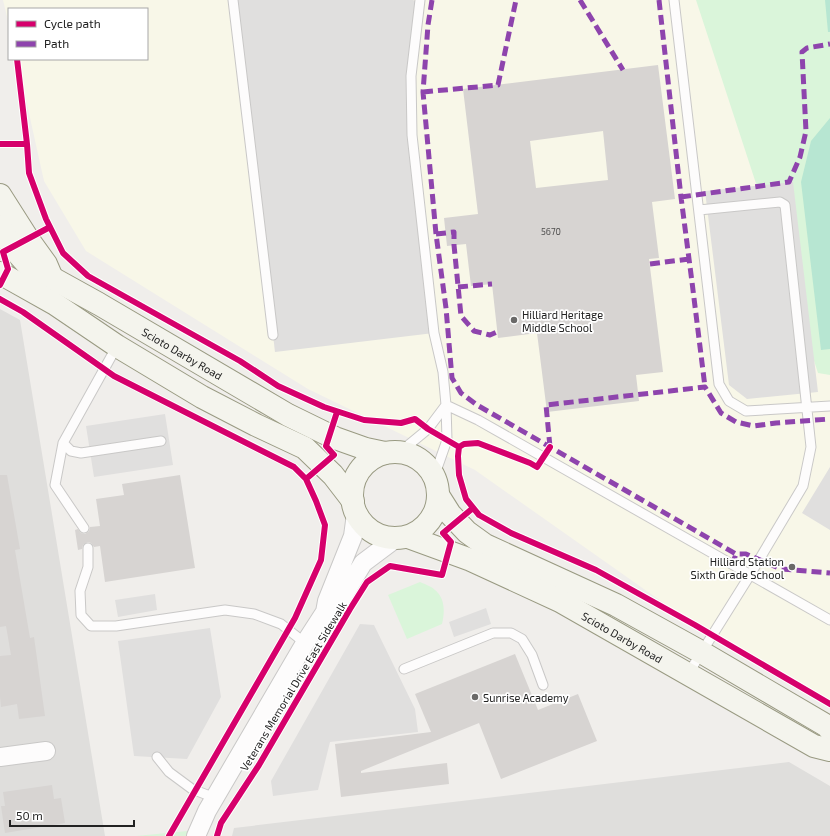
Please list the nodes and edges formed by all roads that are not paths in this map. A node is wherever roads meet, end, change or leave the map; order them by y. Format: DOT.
graph roads {
  1 [pos="233,0"];
  2 [pos="420,0"];
  3 [pos="674,0"];
  4 [pos="0,195"];
  5 [pos="699,210"];
  6 [pos="0,226"];
  7 [pos="0,272"];
  8 [pos="52,278"];
  9 [pos="273,335"];
  10 [pos="117,346"];
  11 [pos="446,405"];
  12 [pos="830,406"];
  13 [pos="808,407"];
  14 [pos="161,441"];
  15 [pos="63,443"];
  16 [pos="392,453"];
  17 [pos="436,486"];
  18 [pos="355,508"];
  19 [pos="84,528"];
  20 [pos="402,538"];
  21 [pos="88,548"];
  22 [pos="750,575"];
  23 [pos="325,612"];
  24 [pos="830,620"];
  25 [pos="305,643"];
  26 [pos="701,652"];
  27 [pos="404,669"];
  28 [pos="688,674"];
  29 [pos="543,685"];
  30 [pos="830,730"];
  31 [pos="830,750"];
  32 [pos="46,751"];
  33 [pos="0,757"];
  34 [pos="157,757"];
  35 [pos="215,798"];
  36 [pos="196,836"];
  1 -- 9 [label="lane"];
  2 -- 11 [label="lane"];
  3 -- 5 [label="lane"];
  4 -- 8 [label="main road"];
  5 -- 13 [label="lane"];
  5 -- 13 [label="lane"];
  6 -- 8 [label="main road, Scioto Darby Road"];
  7 -- 10 [label="main road"];
  8 -- 16 [label="main road, Scioto Darby Road"];
  10 -- 15 [label="lane"];
  10 -- 18 [label="main road"];
  11 -- 16 [label="lane"];
  11 -- 17 [label="lane"];
  11 -- 22 [label="lane"];
  12 -- 13 [label="lane"];
  13 -- 22 [label="lane"];
  14 -- 15 [label="lane"];
  15 -- 19 [label="lane"];
  16 -- 17 [label="main road"];
  16 -- 18 [label="main road"];
  17 -- 20 [label="main road"];
  17 -- 26 [label="main road, Scioto Darby Road"];
  18 -- 20 [label="main road"];
  18 -- 23 [label="street"];
  20 -- 23 [label="street"];
  20 -- 28 [label="main road, Scioto Darby Road"];
  21 -- 25 [label="lane"];
  22 -- 24 [label="lane"];
  22 -- 26 [label="lane"];
  23 -- 25 [label="street"];
  25 -- 35 [label="street"];
  26 -- 28 [label="lane"];
  26 -- 30 [label="main road, Scioto Darby Road"];
  27 -- 29 [label="lane"];
  28 -- 31 [label="main road, Scioto Darby Road"];
  32 -- 33 [label="street"];
  34 -- 35 [label="lane"];
  35 -- 36 [label="street"];
}
